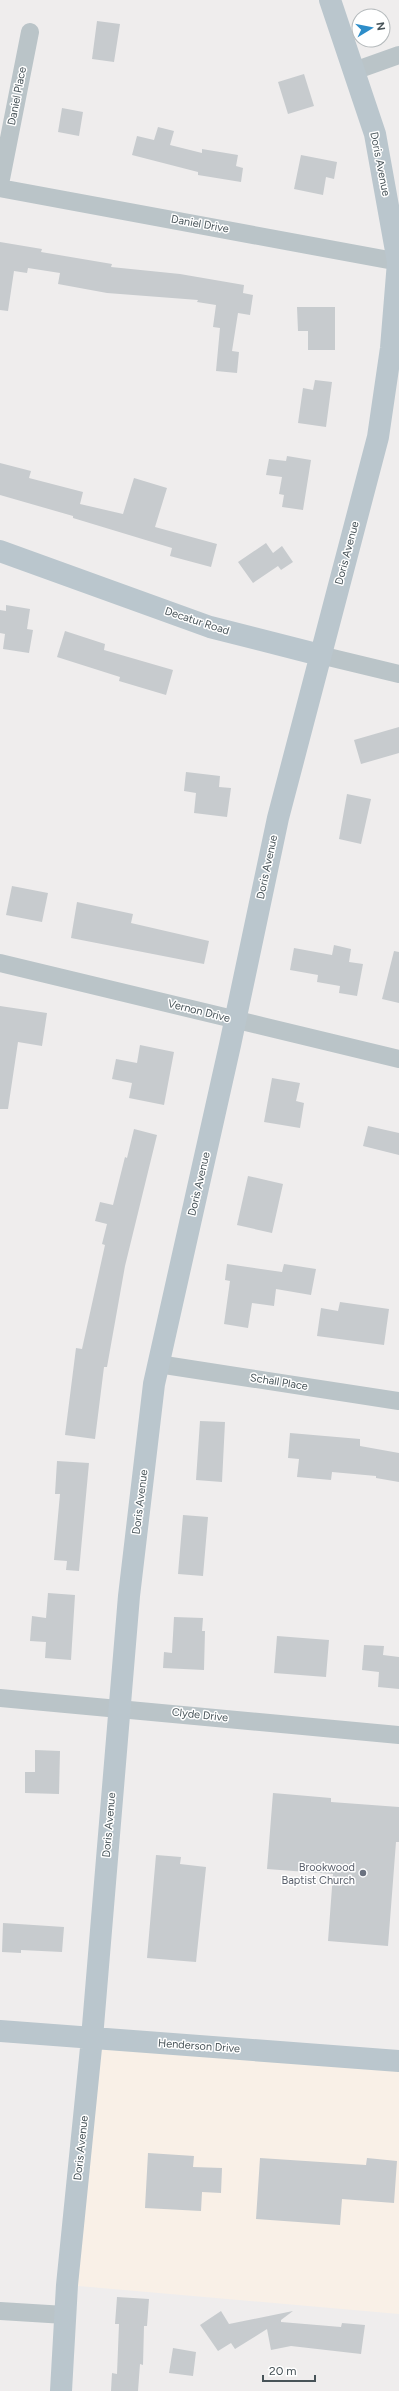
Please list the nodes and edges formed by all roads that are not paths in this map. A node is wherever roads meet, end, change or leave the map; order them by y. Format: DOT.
graph roads {
  1 [pos="330,0"];
  2 [pos="30,32"];
  3 [pos="399,55"];
  4 [pos="354,71"];
  5 [pos="0,184"];
  6 [pos="0,188"];
  7 [pos="398,262"];
  8 [pos="0,551"];
  9 [pos="320,655"];
  10 [pos="399,674"];
  11 [pos="0,963"];
  12 [pos="235,1020"];
  13 [pos="399,1059"];
  14 [pos="158,1364"];
  15 [pos="399,1400"];
  16 [pos="0,1698"];
  17 [pos="119,1707"];
  18 [pos="399,1735"];
  19 [pos="0,2031"];
  20 [pos="92,2038"];
  21 [pos="399,2061"];
  22 [pos="0,2311"];
  23 [pos="65,2315"];
  24 [pos="61,2391"];
  1 -- 4 [label="street, Doris Avenue"];
  2 -- 5 [label="street, Daniel Place"];
  3 -- 4 [label="street"];
  4 -- 7 [label="street, Doris Avenue"];
  6 -- 7 [label="street, Daniel Drive"];
  7 -- 9 [label="street, Doris Avenue"];
  8 -- 9 [label="street, Decatur Road"];
  9 -- 10 [label="street, Decatur Road"];
  9 -- 12 [label="street, Doris Avenue"];
  11 -- 12 [label="street, Vernon Drive"];
  12 -- 13 [label="street, Vernon Drive"];
  12 -- 14 [label="street, Doris Avenue"];
  14 -- 15 [label="street, Schall Place"];
  14 -- 17 [label="street, Doris Avenue"];
  16 -- 17 [label="street, Clyde Drive"];
  17 -- 18 [label="street, Clyde Drive"];
  17 -- 20 [label="street, Doris Avenue"];
  19 -- 20 [label="street, Henderson Drive"];
  20 -- 21 [label="street, Henderson Drive"];
  20 -- 23 [label="street, Doris Avenue"];
  22 -- 23 [label="street"];
  23 -- 24 [label="street, Doris Avenue"];
}
